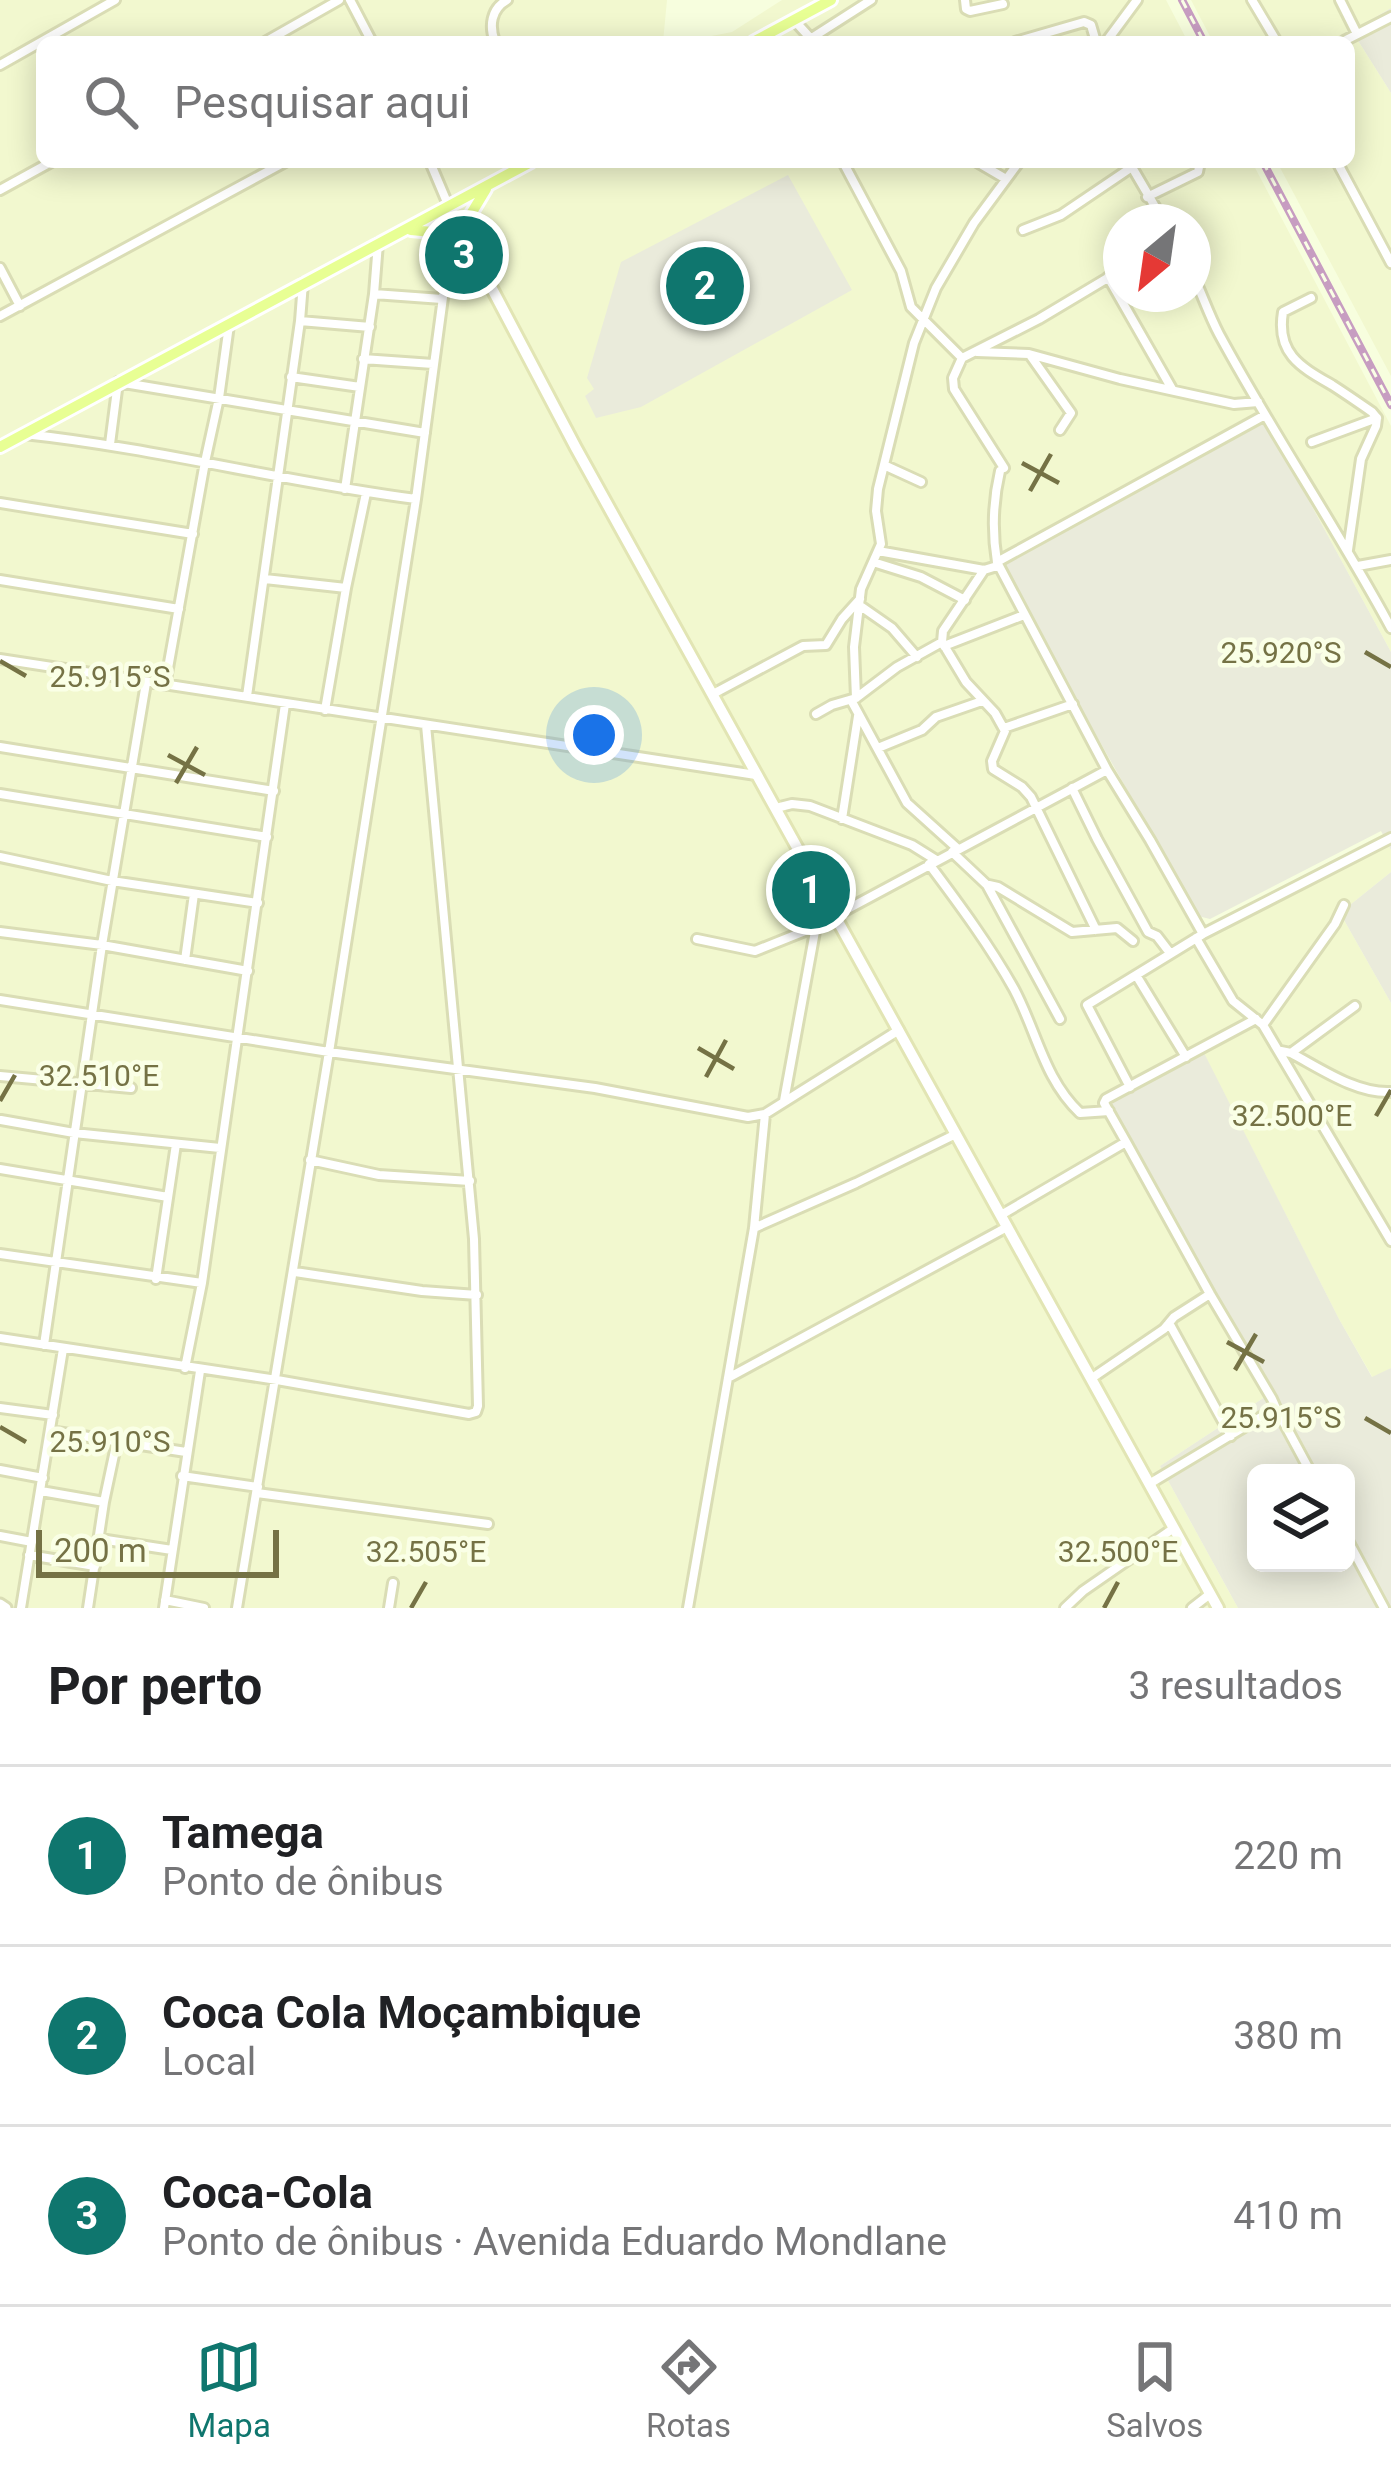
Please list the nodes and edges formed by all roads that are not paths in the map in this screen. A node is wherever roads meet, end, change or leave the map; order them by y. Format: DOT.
graph roads {
  1 [pos="115,0"];
  2 [pos="339,0"];
  3 [pos="350,0"];
  4 [pos="507,0"];
  5 [pos="831,0"];
  6 [pos="872,0"];
  7 [pos="965,0"];
  8 [pos="1137,0"];
  9 [pos="1252,0"];
  10 [pos="1340,0"];
  11 [pos="1003,4"];
  12 [pos="1391,16"];
  13 [pos="794,20"];
  14 [pos="1357,34"];
  15 [pos="51,36"];
  16 [pos="276,36"];
  17 [pos="369,36"];
  18 [pos="494,36"];
  19 [pos="764,36"];
  20 [pos="808,36"];
  21 [pos="818,36"];
  22 [pos="1036,36"];
  23 [pos="1094,36"];
  24 [pos="1110,36"];
  25 [pos="1273,36"];
  26 [pos="1353,36"];
  27 [pos="36,45"];
  28 [pos="0,65"];
  29 [pos="40,168"];
  30 [pos="275,168"];
  31 [pos="433,168"];
  32 [pos="520,168"];
  33 [pos="846,168"];
  34 [pos="987,168"];
  35 [pos="1014,168"];
  36 [pos="1125,168"];
  37 [pos="1132,168"];
  38 [pos="1198,168"];
  39 [pos="1340,168"];
  40 [pos="1006,179"];
  41 [pos="488,186"];
  42 [pos="0,190"];
  43 [pos="1148,196"];
  44 [pos="1153,204"];
  45 [pos="449,207"];
  46 [pos="404,230"];
  47 [pos="1023,230"];
  48 [pos="378,243"];
  49 [pos="469,248"];
  50 [pos="1391,263"];
  51 [pos="0,268"];
  52 [pos="1103,280"];
  53 [pos="303,283"];
  54 [pos="374,294"];
  55 [pos="442,298"];
  56 [pos="1311,298"];
  57 [pos="20,305"];
  58 [pos="1130,312"];
  59 [pos="1209,312"];
  60 [pos="0,316"];
  61 [pos="924,318"];
  62 [pos="301,321"];
  63 [pos="229,325"];
  64 [pos="370,327"];
  65 [pos="1029,354"];
  66 [pos="966,355"];
  67 [pos="363,358"];
  68 [pos="433,364"];
  69 [pos="291,377"];
  70 [pos="118,382"];
  71 [pos="360,388"];
  72 [pos="1172,390"];
  73 [pos="219,398"];
  74 [pos="1258,403"];
  75 [pos="285,412"];
  76 [pos="1265,415"];
  77 [pos="1376,418"];
  78 [pos="354,423"];
  79 [pos="1060,430"];
  80 [pos="424,433"];
  81 [pos="22,434"];
  82 [pos="1312,442"];
  83 [pos="110,444"];
  84 [pos="0,447"];
  85 [pos="205,462"];
  86 [pos="886,466"];
  87 [pos="277,476"];
  88 [pos="921,482"];
  89 [pos="345,489"];
  90 [pos="366,493"];
  91 [pos="416,499"];
  92 [pos="0,503"];
  93 [pos="193,534"];
  94 [pos="878,551"];
  95 [pos="1348,552"];
  96 [pos="1391,560"];
  97 [pos="873,562"];
  98 [pos="997,564"];
  99 [pos="1358,566"];
  100 [pos="984,570"];
  101 [pos="265,579"];
  102 [pos="0,580"];
  103 [pos="346,588"];
  104 [pos="965,600"];
  105 [pos="860,602"];
  106 [pos="179,609"];
  107 [pos="1024,615"];
  108 [pos="1391,628"];
  109 [pos="942,644"];
  110 [pos="917,657"];
  111 [pos="0,658"];
  112 [pos="146,683"];
  113 [pos="165,685"];
  114 [pos="713,694"];
  115 [pos="247,696"];
  116 [pos="853,699"];
  117 [pos="982,701"];
  118 [pos="286,704"];
  119 [pos="1072,704"];
  120 [pos="326,710"];
  121 [pos="816,714"];
  122 [pos="858,715"];
  123 [pos="380,718"];
  124 [pos="426,725"];
  125 [pos="1004,728"];
  126 [pos="0,747"];
  127 [pos="878,748"];
  128 [pos="130,769"];
  129 [pos="1107,770"];
  130 [pos="758,776"];
  131 [pos="1072,788"];
  132 [pos="274,791"];
  133 [pos="0,794"];
  134 [pos="1036,807"];
  135 [pos="775,808"];
  136 [pos="123,815"];
  137 [pos="842,819"];
  138 [pos="267,837"];
  139 [pos="1391,838"];
  140 [pos="955,850"];
  141 [pos="0,857"];
  142 [pos="932,862"];
  143 [pos="112,880"];
  144 [pos="987,885"];
  145 [pos="194,894"];
  146 [pos="258,903"];
  147 [pos="1344,904"];
  148 [pos="834,914"];
  149 [pos="816,926"];
  150 [pos="1096,930"];
  151 [pos="0,932"];
  152 [pos="1200,936"];
  153 [pos="697,939"];
  154 [pos="1133,941"];
  155 [pos="102,945"];
  156 [pos="1170,953"];
  157 [pos="184,960"];
  158 [pos="248,971"];
  159 [pos="1136,975"];
  160 [pos="0,1000"];
  161 [pos="1355,1006"];
  162 [pos="91,1016"];
  163 [pos="1060,1019"];
  164 [pos="1259,1022"];
  165 [pos="899,1030"];
  166 [pos="238,1037"];
  167 [pos="1280,1051"];
  168 [pos="329,1052"];
  169 [pos="1291,1053"];
  170 [pos="1186,1057"];
  171 [pos="457,1070"];
  172 [pos="0,1076"];
  173 [pos="82,1083"];
  174 [pos="1130,1087"];
  175 [pos="131,1088"];
  176 [pos="1391,1092"];
  177 [pos="784,1102"];
  178 [pos="1108,1111"];
  179 [pos="765,1114"];
  180 [pos="1,1120"];
  181 [pos="74,1132"];
  182 [pos="956,1134"];
  183 [pos="1126,1142"];
  184 [pos="176,1144"];
  185 [pos="220,1148"];
  186 [pos="310,1160"];
  187 [pos="0,1169"];
  188 [pos="67,1180"];
  189 [pos="470,1181"];
  190 [pos="168,1197"];
  191 [pos="1003,1221"];
  192 [pos="754,1228"];
  193 [pos="1391,1241"];
  194 [pos="0,1255"];
  195 [pos="56,1264"];
  196 [pos="295,1272"];
  197 [pos="155,1279"];
  198 [pos="202,1283"];
  199 [pos="1210,1294"];
  200 [pos="477,1295"];
  201 [pos="1169,1323"];
  202 [pos="0,1338"];
  203 [pos="44,1346"];
  204 [pos="64,1348"];
  205 [pos="185,1368"];
  206 [pos="200,1371"];
  207 [pos="728,1378"];
  208 [pos="1092,1378"];
  209 [pos="277,1380"];
  210 [pos="0,1408"];
  211 [pos="1276,1408"];
  212 [pos="53,1415"];
  213 [pos="50,1431"];
  214 [pos="1231,1436"];
  215 [pos="117,1441"];
  216 [pos="186,1452"];
  217 [pos="1306,1464"];
  218 [pos="0,1470"];
  219 [pos="182,1476"];
  220 [pos="43,1478"];
  221 [pos="1149,1484"];
  222 [pos="257,1490"];
  223 [pos="40,1491"];
  224 [pos="104,1502"];
  225 [pos="488,1524"];
  226 [pos="1174,1528"];
  227 [pos="0,1536"];
  228 [pos="100,1539"];
  229 [pos="32,1542"];
  230 [pos="172,1550"];
  231 [pos="1355,1554"];
  232 [pos="29,1555"];
  233 [pos="94,1566"];
  234 [pos="394,1583"];
  235 [pos="1210,1594"];
  236 [pos="164,1604"];
  237 [pos="21,1608"];
  238 [pos="89,1608"];
  239 [pos="204,1608"];
  240 [pos="237,1608"];
  241 [pos="389,1608"];
  242 [pos="688,1608"];
  243 [pos="1065,1608"];
  244 [pos="1192,1608"];
  245 [pos="1218,1608"];
  246 [pos="1384,1608"];
  1 -- 15 [label="street"];
  2 -- 16 [label="street"];
  3 -- 17 [label="street"];
  4 -- 18 [label="street"];
  5 -- 13 [label="main road"];
  6 -- 21 [label="street"];
  7 -- 11 [label="street"];
  8 -- 24 [label="street"];
  9 -- 25 [label="street"];
  10 -- 14 [label="street"];
  12 -- 14 [label="street"];
  13 -- 19 [label="main road"];
  13 -- 20 [label="street"];
  14 -- 26 [label="street"];
  22 -- 23 [label="street"];
  27 -- 28 [label="street"];
  29 -- 42 [label="street"];
  30 -- 57 [label="street"];
  31 -- 45 [label="street"];
  32 -- 41 [label="main road"];
  33 -- 61 [label="street"];
  34 -- 40 [label="street"];
  35 -- 40 [label="street"];
  36 -- 47 [label="street"];
  37 -- 43 [label="street"];
  38 -- 43 [label="street"];
  39 -- 50 [label="street"];
  40 -- 61 [label="street"];
  41 -- 45 [label="main road"];
  41 -- 49 [label="main road"];
  43 -- 44 [label="street"];
  45 -- 46 [label="main road"];
  45 -- 49 [label="main road"];
  46 -- 48 [label="main road"];
  46 -- 49 [label="main road"];
  48 -- 53 [label="main road"];
  48 -- 54 [label="street"];
  49 -- 55 [label="street"];
  49 -- 114 [label="main road"];
  51 -- 57 [label="street"];
  52 -- 66 [label="street"];
  53 -- 62 [label="street"];
  53 -- 63 [label="main road"];
  54 -- 55 [label="street"];
  54 -- 64 [label="street"];
  55 -- 68 [label="street"];
  56 -- 77 [label="street"];
  57 -- 60 [label="street"];
  58 -- 72 [label="street"];
  59 -- 74 [label="street"];
  61 -- 66 [label="street"];
  61 -- 86 [label="street"];
  62 -- 64 [label="street"];
  62 -- 69 [label="street"];
  63 -- 70 [label="main road"];
  63 -- 73 [label="street"];
  64 -- 67 [label="street"];
  65 -- 66 [label="street"];
  65 -- 72 [label="street"];
  65 -- 79 [label="street"];
  66 -- 98 [label="street"];
  67 -- 68 [label="street"];
  67 -- 71 [label="street"];
  68 -- 80 [label="street"];
  69 -- 71 [label="street"];
  69 -- 75 [label="street"];
  70 -- 73 [label="street"];
  70 -- 81 [label="main road"];
  70 -- 83 [label="street"];
  71 -- 78 [label="street"];
  72 -- 74 [label="street"];
  73 -- 75 [label="street"];
  73 -- 85 [label="street"];
  74 -- 76 [label="street"];
  75 -- 78 [label="street"];
  75 -- 87 [label="street"];
  76 -- 95 [label="street"];
  76 -- 98 [label="street"];
  77 -- 82 [label="street"];
  77 -- 95 [label="street"];
  78 -- 80 [label="street"];
  78 -- 89 [label="street"];
  80 -- 91 [label="street"];
  81 -- 83 [label="street"];
  81 -- 84 [label="main road"];
  83 -- 85 [label="street"];
  85 -- 87 [label="street"];
  85 -- 93 [label="street"];
  86 -- 88 [label="street"];
  86 -- 94 [label="street"];
  87 -- 89 [label="street"];
  87 -- 101 [label="street"];
  89 -- 90 [label="street"];
  90 -- 91 [label="street"];
  90 -- 103 [label="street"];
  91 -- 123 [label="street"];
  92 -- 93 [label="street"];
  93 -- 106 [label="street"];
  94 -- 97 [label="street"];
  94 -- 100 [label="street"];
  95 -- 99 [label="street"];
  96 -- 99 [label="street"];
  97 -- 104 [label="street"];
  97 -- 105 [label="street"];
  98 -- 100 [label="street"];
  98 -- 107 [label="street"];
  99 -- 108 [label="street"];
  100 -- 104 [label="street"];
  101 -- 103 [label="street"];
  101 -- 115 [label="street"];
  102 -- 106 [label="street"];
  103 -- 120 [label="street"];
  104 -- 109 [label="street"];
  105 -- 110 [label="street"];
  105 -- 114 [label="street"];
  105 -- 116 [label="street"];
  106 -- 113 [label="street"];
  107 -- 109 [label="street"];
  107 -- 119 [label="street"];
  109 -- 110 [label="street"];
  109 -- 117 [label="street"];
  110 -- 116 [label="street"];
  111 -- 112 [label="street"];
  112 -- 113 [label="street"];
  112 -- 128 [label="street"];
  113 -- 115 [label="street"];
  114 -- 130 [label="main road"];
  115 -- 118 [label="street"];
  116 -- 121 [label="street"];
  116 -- 122 [label="street"];
  117 -- 125 [label="street"];
  117 -- 127 [label="street"];
  118 -- 120 [label="street"];
  118 -- 132 [label="street"];
  119 -- 125 [label="street"];
  119 -- 129 [label="street"];
  120 -- 123 [label="street"];
  122 -- 127 [label="street"];
  122 -- 137 [label="street"];
  123 -- 124 [label="street"];
  123 -- 168 [label="street"];
  124 -- 130 [label="street"];
  124 -- 171 [label="street"];
  125 -- 134 [label="street"];
  126 -- 128 [label="street"];
  127 -- 140 [label="street"];
  128 -- 132 [label="street"];
  128 -- 136 [label="street"];
  129 -- 131 [label="street"];
  129 -- 152 [label="street"];
  130 -- 135 [label="main road"];
  131 -- 134 [label="street"];
  131 -- 156 [label="street"];
  132 -- 138 [label="street"];
  133 -- 136 [label="street"];
  134 -- 140 [label="street"];
  134 -- 150 [label="street"];
  135 -- 137 [label="street"];
  135 -- 148 [label="main road"];
  136 -- 138 [label="street"];
  136 -- 143 [label="street"];
  137 -- 142 [label="street"];
  138 -- 146 [label="street"];
  139 -- 152 [label="street"];
  140 -- 142 [label="street"];
  140 -- 144 [label="street"];
  141 -- 143 [label="street"];
  142 -- 148 [label="street"];
  142 -- 178 [label="street"];
  143 -- 145 [label="street"];
  143 -- 155 [label="street"];
  144 -- 150 [label="street"];
  144 -- 163 [label="street"];
  145 -- 146 [label="street"];
  145 -- 157 [label="street"];
  146 -- 158 [label="street"];
  147 -- 164 [label="street"];
  148 -- 149 [label="street"];
  148 -- 165 [label="main road"];
  149 -- 153 [label="street"];
  149 -- 177 [label="street"];
  150 -- 154 [label="street"];
  151 -- 155 [label="street"];
  152 -- 156 [label="street"];
  152 -- 164 [label="street"];
  155 -- 157 [label="street"];
  155 -- 162 [label="street"];
  156 -- 159 [label="street"];
  157 -- 158 [label="street"];
  158 -- 166 [label="street"];
  159 -- 170 [label="street"];
  159 -- 174 [label="street"];
  160 -- 162 [label="street"];
  161 -- 169 [label="street"];
  162 -- 166 [label="street"];
  162 -- 173 [label="street"];
  164 -- 167 [label="street"];
  164 -- 170 [label="street"];
  165 -- 177 [label="street"];
  165 -- 182 [label="main road"];
  166 -- 168 [label="street"];
  166 -- 185 [label="street"];
  167 -- 169 [label="street"];
  167 -- 193 [label="street"];
  168 -- 171 [label="street"];
  168 -- 186 [label="street"];
  169 -- 176 [label="street"];
  170 -- 174 [label="street"];
  171 -- 179 [label="street"];
  171 -- 189 [label="street"];
  172 -- 173 [label="street"];
  173 -- 175 [label="street"];
  173 -- 181 [label="street"];
  174 -- 178 [label="street"];
  177 -- 179 [label="street"];
  178 -- 183 [label="street"];
  179 -- 192 [label="street"];
  180 -- 181 [label="street"];
  181 -- 184 [label="street"];
  181 -- 188 [label="street"];
  182 -- 191 [label="main road"];
  182 -- 192 [label="street"];
  183 -- 191 [label="street"];
  183 -- 199 [label="street"];
  184 -- 185 [label="street"];
  184 -- 190 [label="street"];
  185 -- 198 [label="street"];
  186 -- 189 [label="street"];
  186 -- 196 [label="street"];
  187 -- 188 [label="street"];
  188 -- 190 [label="street"];
  188 -- 195 [label="street"];
  189 -- 200 [label="street"];
  190 -- 197 [label="street"];
  191 -- 207 [label="street"];
  191 -- 208 [label="main road"];
  192 -- 207 [label="street"];
  194 -- 195 [label="street"];
  195 -- 197 [label="street"];
  195 -- 203 [label="street"];
  196 -- 200 [label="street"];
  196 -- 209 [label="street"];
  197 -- 198 [label="street"];
  198 -- 205 [label="street"];
  199 -- 201 [label="street"];
  199 -- 211 [label="street"];
  200 -- 209 [label="street"];
  201 -- 208 [label="street"];
  201 -- 214 [label="street"];
  202 -- 203 [label="street"];
  203 -- 204 [label="street"];
  204 -- 205 [label="street"];
  204 -- 212 [label="street"];
  205 -- 206 [label="street"];
  206 -- 209 [label="street"];
  206 -- 216 [label="street"];
  207 -- 242 [label="street"];
  208 -- 221 [label="main road"];
  209 -- 222 [label="street"];
  210 -- 212 [label="street"];
  211 -- 214 [label="street"];
  211 -- 217 [label="street"];
  212 -- 213 [label="street"];
  213 -- 215 [label="street"];
  213 -- 220 [label="street"];
  214 -- 221 [label="street"];
  215 -- 216 [label="street"];
  215 -- 224 [label="street"];
  216 -- 219 [label="street"];
  218 -- 220 [label="street"];
  219 -- 222 [label="street"];
  219 -- 230 [label="street"];
  220 -- 223 [label="street"];
  221 -- 226 [label="main road"];
  222 -- 225 [label="street"];
  222 -- 240 [label="street"];
  223 -- 224 [label="street"];
  223 -- 229 [label="street"];
  224 -- 228 [label="street"];
  226 -- 235 [label="main road"];
  226 -- 243 [label="street"];
  227 -- 229 [label="street"];
  228 -- 230 [label="street"];
  228 -- 233 [label="street"];
  229 -- 232 [label="street"];
  230 -- 236 [label="street"];
  231 -- 246 [label="street"];
  232 -- 233 [label="street"];
  232 -- 237 [label="street"];
  233 -- 238 [label="street"];
  234 -- 241 [label="street"];
  235 -- 244 [label="street"];
  235 -- 245 [label="main road"];
  236 -- 239 [label="street"];
}
